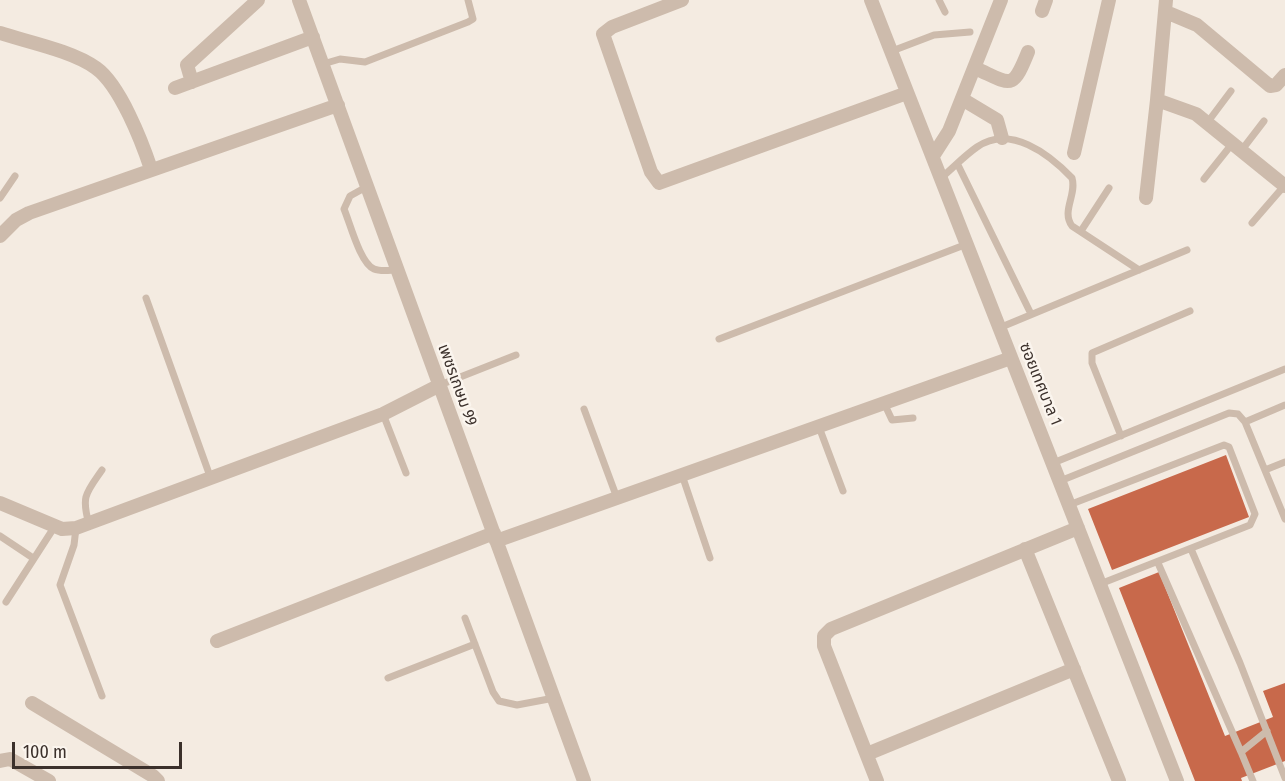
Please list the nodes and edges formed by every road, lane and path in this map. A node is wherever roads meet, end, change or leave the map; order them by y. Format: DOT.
graph roads {
  1 [pos="258,0"];
  2 [pos="299,0"];
  3 [pos="468,0"];
  4 [pos="682,0"];
  5 [pos="939,0"];
  6 [pos="1001,0"];
  7 [pos="1109,0"];
  8 [pos="873,1"];
  9 [pos="1166,6"];
  10 [pos="945,12"];
  11 [pos="970,32"];
  12 [pos="0,33"];
  13 [pos="313,37"];
  14 [pos="892,51"];
  15 [pos="1028,52"];
  16 [pos="323,64"];
  17 [pos="975,68"];
  18 [pos="192,82"];
  19 [pos="1282,83"];
  20 [pos="175,88"];
  21 [pos="1231,91"];
  22 [pos="908,93"];
  23 [pos="962,99"];
  24 [pos="1157,100"];
  25 [pos="338,105"];
  26 [pos="1264,121"];
  27 [pos="1207,123"];
  28 [pos="1002,138"];
  29 [pos="1237,147"];
  30 [pos="1074,153"];
  31 [pos="933,156"];
  32 [pos="958,165"];
  33 [pos="151,169"];
  34 [pos="15,176"];
  35 [pos="941,178"];
  36 [pos="1204,178"];
  37 [pos="1283,181"];
  38 [pos="368,186"];
  39 [pos="1109,188"];
  40 [pos="0,198"];
  41 [pos="1146,198"];
  42 [pos="1252,223"];
  43 [pos="1081,231"];
  44 [pos="0,236"];
  45 [pos="967,244"];
  46 [pos="1187,250"];
  47 [pos="398,270"];
  48 [pos="1139,270"];
  49 [pos="146,298"];
  50 [pos="1190,311"];
  51 [pos="1031,314"];
  52 [pos="999,328"];
  53 [pos="719,339"];
  54 [pos="516,355"];
  55 [pos="1011,358"];
  56 [pos="1285,369"];
  57 [pos="440,386"];
  58 [pos="884,404"];
  59 [pos="1285,405"];
  60 [pos="584,409"];
  61 [pos="384,414"];
  62 [pos="913,418"];
  63 [pos="1245,422"];
  64 [pos="819,427"];
  65 [pos="1121,436"];
  66 [pos="1285,462"];
  67 [pos="1053,463"];
  68 [pos="102,470"];
  69 [pos="1265,470"];
  70 [pos="406,472"];
  71 [pos="682,475"];
  72 [pos="211,479"];
  73 [pos="1060,481"];
  74 [pos="843,491"];
  75 [pos="617,498"];
  76 [pos="0,504"];
  77 [pos="1069,506"];
  78 [pos="1285,519"];
  79 [pos="55,526"];
  80 [pos="83,526"];
  81 [pos="1078,528"];
  82 [pos="0,536"];
  83 [pos="495,537"];
  84 [pos="1025,549"];
  85 [pos="1191,549"];
  86 [pos="33,558"];
  87 [pos="710,558"];
  88 [pos="1158,563"];
  89 [pos="1099,584"];
  90 [pos="6,602"];
  91 [pos="465,618"];
  92 [pos="217,641"];
  93 [pos="475,644"];
  94 [pos="1074,669"];
  95 [pos="388,678"];
  96 [pos="102,696"];
  97 [pos="554,698"];
  98 [pos="32,703"];
  99 [pos="1267,731"];
  100 [pos="1241,752"];
  101 [pos="867,754"];
  102 [pos="0,761"];
  103 [pos="1285,778"];
  104 [pos="49,781"];
  105 [pos="158,781"];
  106 [pos="584,781"];
  107 [pos="877,781"];
  108 [pos="1119,781"];
  109 [pos="1177,781"];
  110 [pos="1252,781"];
  1 -- 18 [label="street"];
  2 -- 13 [label="street, เพชรเกษม 99"];
  3 -- 16 [label="lane"];
  4 -- 22 [label="street"];
  5 -- 10 [label="lane"];
  6 -- 17 [label="street"];
  7 -- 30 [label="street"];
  8 -- 14 [label="street, ซอยเทศบาล 1"];
  9 -- 19 [label="street"];
  9 -- 24 [label="street"];
  11 -- 14 [label="lane"];
  12 -- 33 [label="street"];
  13 -- 16 [label="street, เพชรเกษม 99"];
  13 -- 18 [label="street"];
  14 -- 22 [label="street, ซอยเทศบาล 1"];
  15 -- 17 [label="street"];
  16 -- 25 [label="street, เพชรเกษม 99"];
  17 -- 23 [label="street"];
  18 -- 20 [label="street"];
  21 -- 27 [label="lane"];
  22 -- 31 [label="street, ซอยเทศบาล 1"];
  23 -- 28 [label="street"];
  23 -- 31 [label="street"];
  24 -- 27 [label="street"];
  24 -- 41 [label="street"];
  25 -- 33 [label="street"];
  25 -- 38 [label="street, เพชรเกษม 99"];
  26 -- 29 [label="lane"];
  27 -- 29 [label="street"];
  28 -- 32 [label="lane"];
  28 -- 43 [label="lane"];
  29 -- 36 [label="lane"];
  29 -- 37 [label="street"];
  31 -- 35 [label="street, ซอยเทศบาล 1"];
  32 -- 35 [label="lane"];
  32 -- 51 [label="lane"];
  33 -- 44 [label="street"];
  34 -- 40 [label="lane"];
  35 -- 45 [label="street, ซอยเทศบาล 1"];
  37 -- 42 [label="lane"];
  38 -- 47 [label="street, เพชรเกษม 99"];
  38 -- 47 [label="lane"];
  39 -- 43 [label="lane"];
  43 -- 48 [label="lane"];
  45 -- 52 [label="street, ซอยเทศบาล 1"];
  45 -- 53 [label="lane"];
  46 -- 48 [label="lane"];
  47 -- 57 [label="street, เพชรเกษม 99"];
  48 -- 51 [label="lane"];
  49 -- 72 [label="lane"];
  50 -- 65 [label="lane"];
  51 -- 52 [label="lane"];
  52 -- 55 [label="street, ซอยเทศบาล 1"];
  54 -- 57 [label="lane"];
  55 -- 58 [label="street"];
  55 -- 67 [label="street, ซอยเทศบาล 1"];
  56 -- 65 [label="lane"];
  57 -- 61 [label="street"];
  57 -- 83 [label="street, เพชรเกษม 99"];
  58 -- 62 [label="lane"];
  58 -- 64 [label="street"];
  59 -- 63 [label="lane"];
  60 -- 75 [label="lane"];
  61 -- 70 [label="lane"];
  61 -- 72 [label="street"];
  63 -- 69 [label="lane"];
  63 -- 73 [label="lane"];
  64 -- 71 [label="street"];
  64 -- 74 [label="lane"];
  65 -- 67 [label="lane"];
  66 -- 69 [label="lane"];
  67 -- 73 [label="street, ซอยเทศบาล 1"];
  68 -- 80 [label="lane"];
  69 -- 78 [label="lane"];
  71 -- 75 [label="street"];
  71 -- 87 [label="lane"];
  72 -- 80 [label="street"];
  73 -- 77 [label="street, ซอยเทศบาล 1"];
  75 -- 83 [label="street"];
  76 -- 79 [label="street"];
  77 -- 81 [label="street, ซอยเทศบาล 1"];
  77 -- 85 [label="lane"];
  79 -- 80 [label="street"];
  79 -- 86 [label="lane"];
  80 -- 96 [label="lane"];
  81 -- 84 [label="street"];
  81 -- 89 [label="street, ซอยเทศบาล 1"];
  82 -- 86 [label="lane"];
  83 -- 92 [label="street"];
  83 -- 97 [label="street, เพชรเกษม 99"];
  84 -- 94 [label="street"];
  84 -- 101 [label="street"];
  85 -- 88 [label="lane"];
  85 -- 99 [label="lane"];
  86 -- 90 [label="lane"];
  88 -- 89 [label="lane"];
  88 -- 100 [label="lane"];
  89 -- 109 [label="street, ซอยเทศบาล 1"];
  91 -- 93 [label="lane"];
  93 -- 95 [label="lane"];
  93 -- 97 [label="lane"];
  94 -- 101 [label="street"];
  94 -- 108 [label="street"];
  97 -- 106 [label="street, เพชรเกษม 99"];
  98 -- 105 [label="street"];
  99 -- 100 [label="lane"];
  99 -- 103 [label="lane"];
  100 -- 110 [label="lane"];
  101 -- 107 [label="street"];
  102 -- 104 [label="street"];
}
